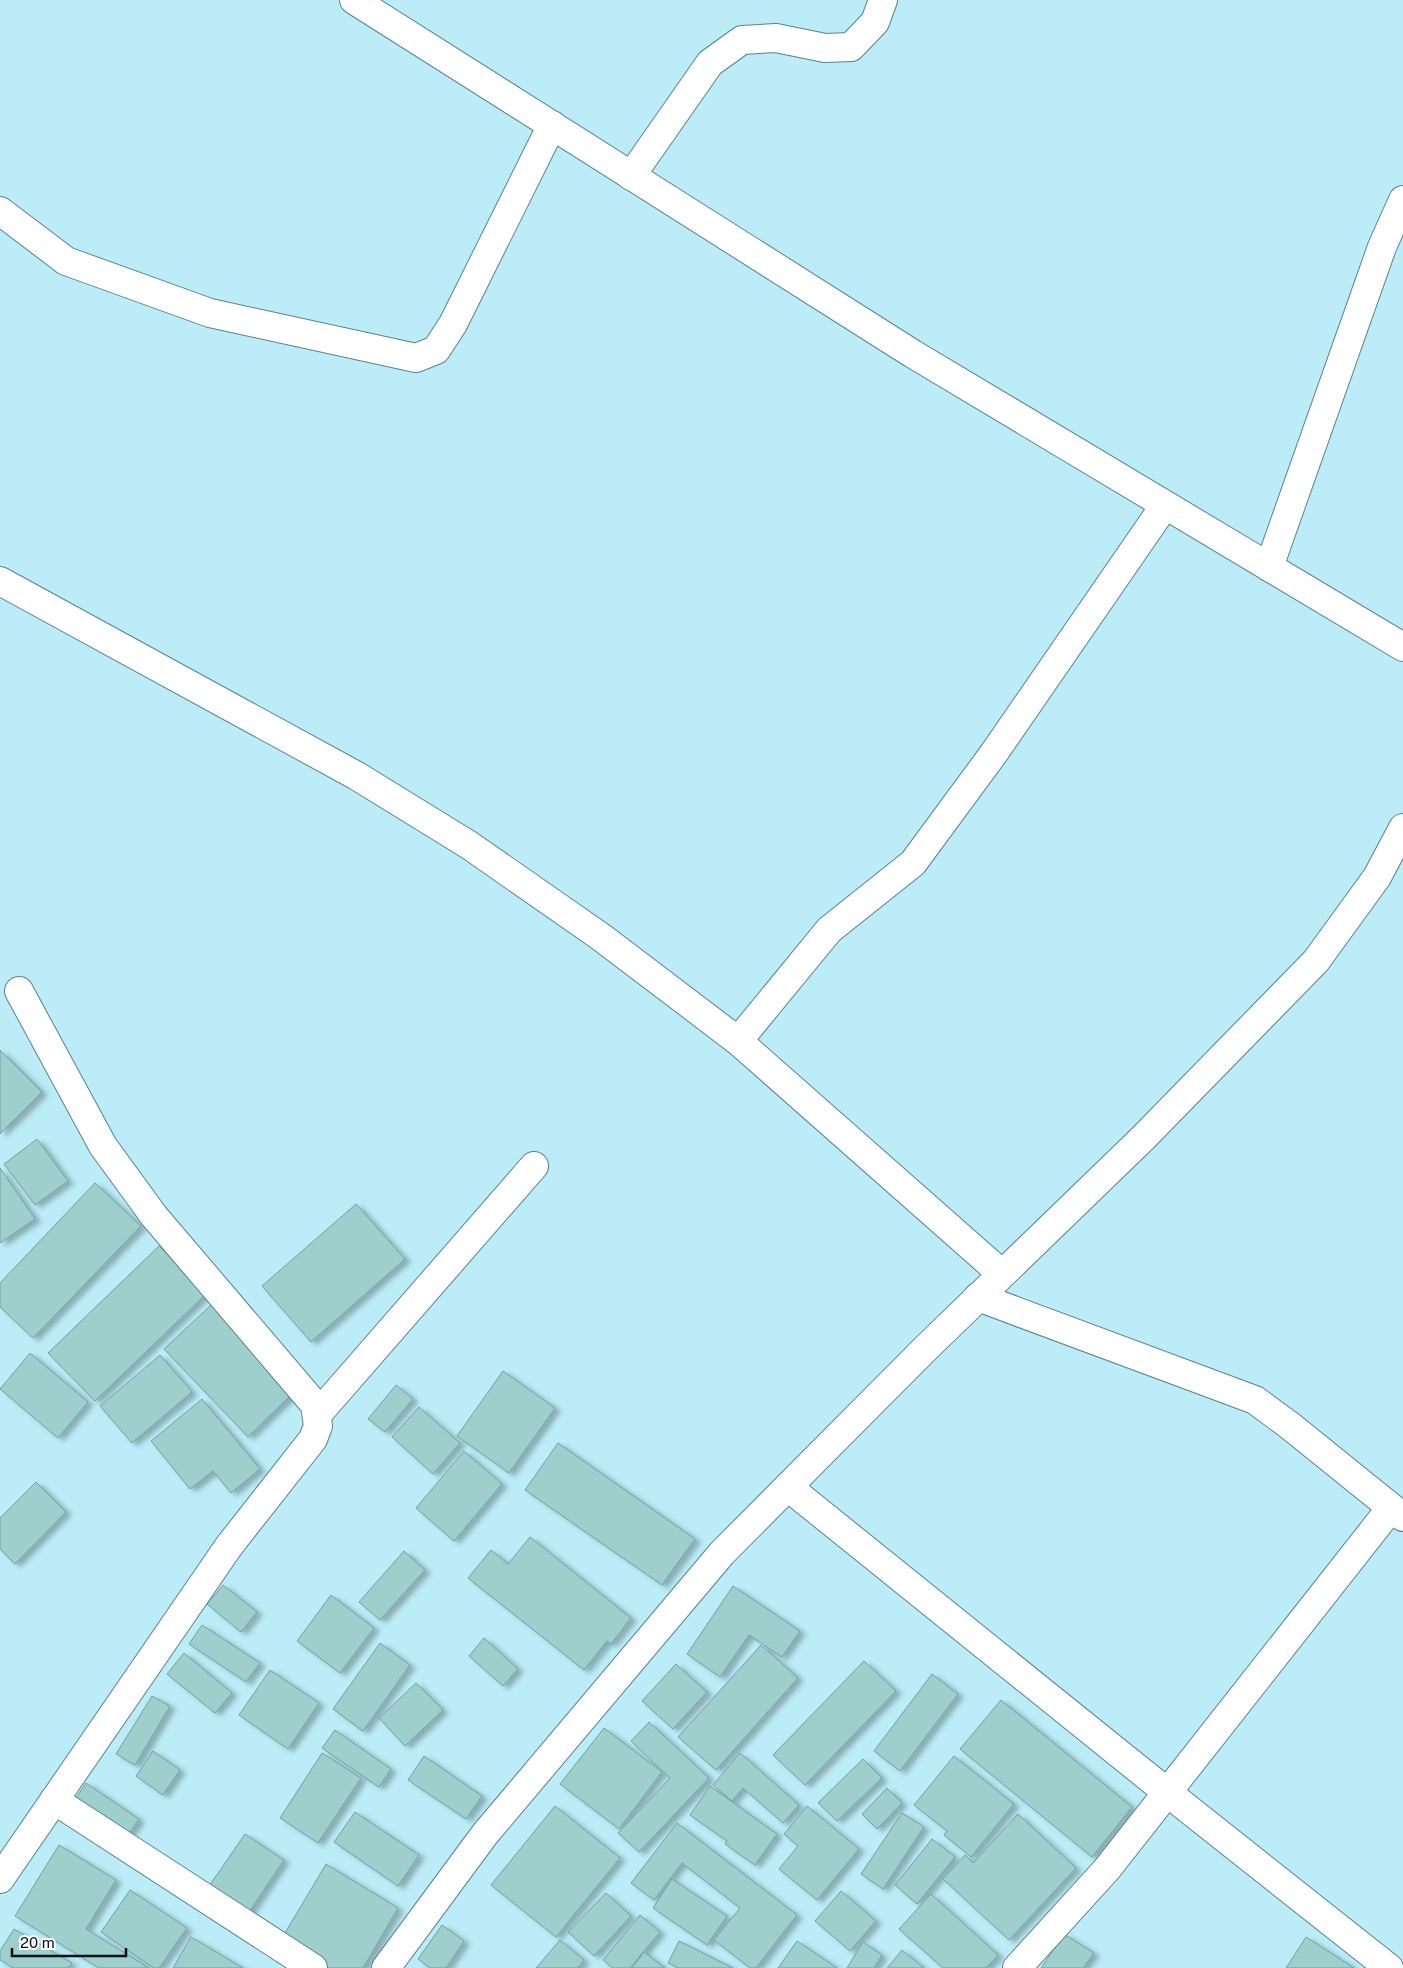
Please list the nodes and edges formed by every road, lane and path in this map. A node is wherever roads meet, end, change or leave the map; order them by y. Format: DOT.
graph roads {
  1 [pos="354,0"];
  2 [pos="883,0"];
  3 [pos="389,9"];
  4 [pos="552,125"];
  5 [pos="631,176"];
  6 [pos="1403,200"];
  7 [pos="0,211"];
  8 [pos="1165,505"];
  9 [pos="1269,567"];
  10 [pos="0,581"];
  11 [pos="1403,647"];
  12 [pos="1403,828"];
  13 [pos="19,990"];
  14 [pos="738,1041"];
  15 [pos="534,1166"];
  16 [pos="1002,1274"];
  17 [pos="978,1297"];
  18 [pos="317,1415"];
  19 [pos="788,1487"];
  20 [pos="1397,1512"];
  21 [pos="1168,1793"];
  22 [pos="54,1800"];
  23 [pos="0,1879"];
  24 [pos="313,1968"];
  25 [pos="386,1968"];
  26 [pos="1017,1968"];
  27 [pos="1389,1968"];
  1 -- 3 [label="street"];
  2 -- 5 [label="street"];
  3 -- 4 [label="street"];
  4 -- 5 [label="street"];
  4 -- 7 [label="street"];
  5 -- 8 [label="street"];
  6 -- 9 [label="street"];
  8 -- 9 [label="street"];
  8 -- 14 [label="street"];
  9 -- 11 [label="street"];
  10 -- 14 [label="street"];
  12 -- 16 [label="street"];
  13 -- 18 [label="street"];
  14 -- 16 [label="street"];
  15 -- 18 [label="street"];
  16 -- 17 [label="street"];
  17 -- 19 [label="street"];
  17 -- 20 [label="street"];
  18 -- 22 [label="street"];
  19 -- 21 [label="street"];
  19 -- 25 [label="street"];
  20 -- 21 [label="street"];
  21 -- 26 [label="street"];
  21 -- 27 [label="street"];
  22 -- 23 [label="street"];
  22 -- 24 [label="street"];
}
